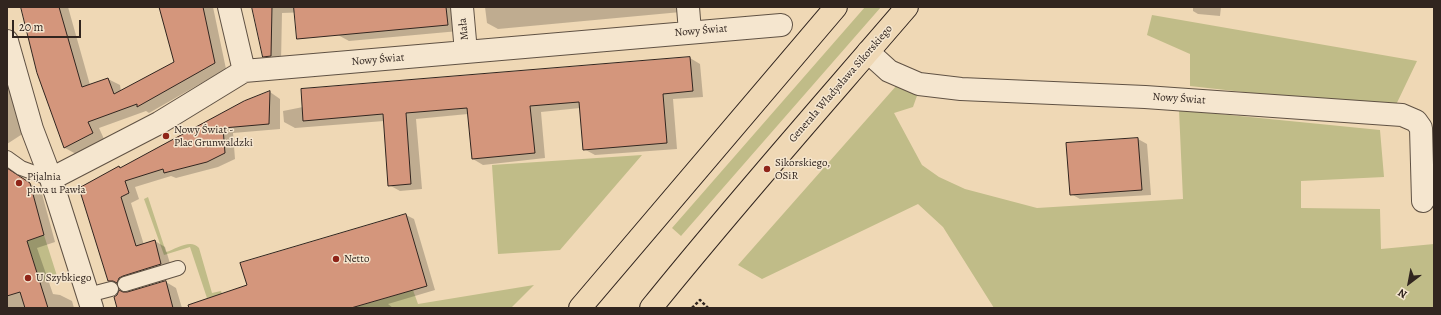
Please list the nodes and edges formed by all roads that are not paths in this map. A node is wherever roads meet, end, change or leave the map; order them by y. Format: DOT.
graph roads {
  1 [pos="229,7"];
  2 [pos="462,7"];
  3 [pos="688,7"];
  4 [pos="836,7"];
  5 [pos="907,7"];
  6 [pos="781,25"];
  7 [pos="690,32"];
  8 [pos="7,41"];
  9 [pos="466,52"];
  10 [pos="868,52"];
  11 [pos="244,72"];
  12 [pos="7,158"];
  13 [pos="52,179"];
  14 [pos="1423,201"];
  15 [pos="178,268"];
  16 [pos="125,284"];
  17 [pos="111,289"];
  18 [pos="90,302"];
  19 [pos="580,308"];
  20 [pos="651,308"];
  1 -- 11 [label="street"];
  2 -- 9 [label="street, Mała"];
  3 -- 7 [label="street"];
  4 -- 19 [label="main road"];
  5 -- 10 [label="main road, Generała Władysława Sikorskiego"];
  6 -- 7 [label="street, Nowy Świat"];
  7 -- 9 [label="street, Nowy Świat"];
  8 -- 13 [label="street"];
  9 -- 11 [label="street, Nowy Świat"];
  10 -- 14 [label="street, Nowy Świat"];
  10 -- 20 [label="main road, Generała Władysława Sikorskiego"];
  11 -- 13 [label="street, Nowy Świat"];
  12 -- 13 [label="lane"];
  13 -- 18 [label="street"];
  15 -- 16 [label="lane"];
  17 -- 18 [label="lane"];
}
